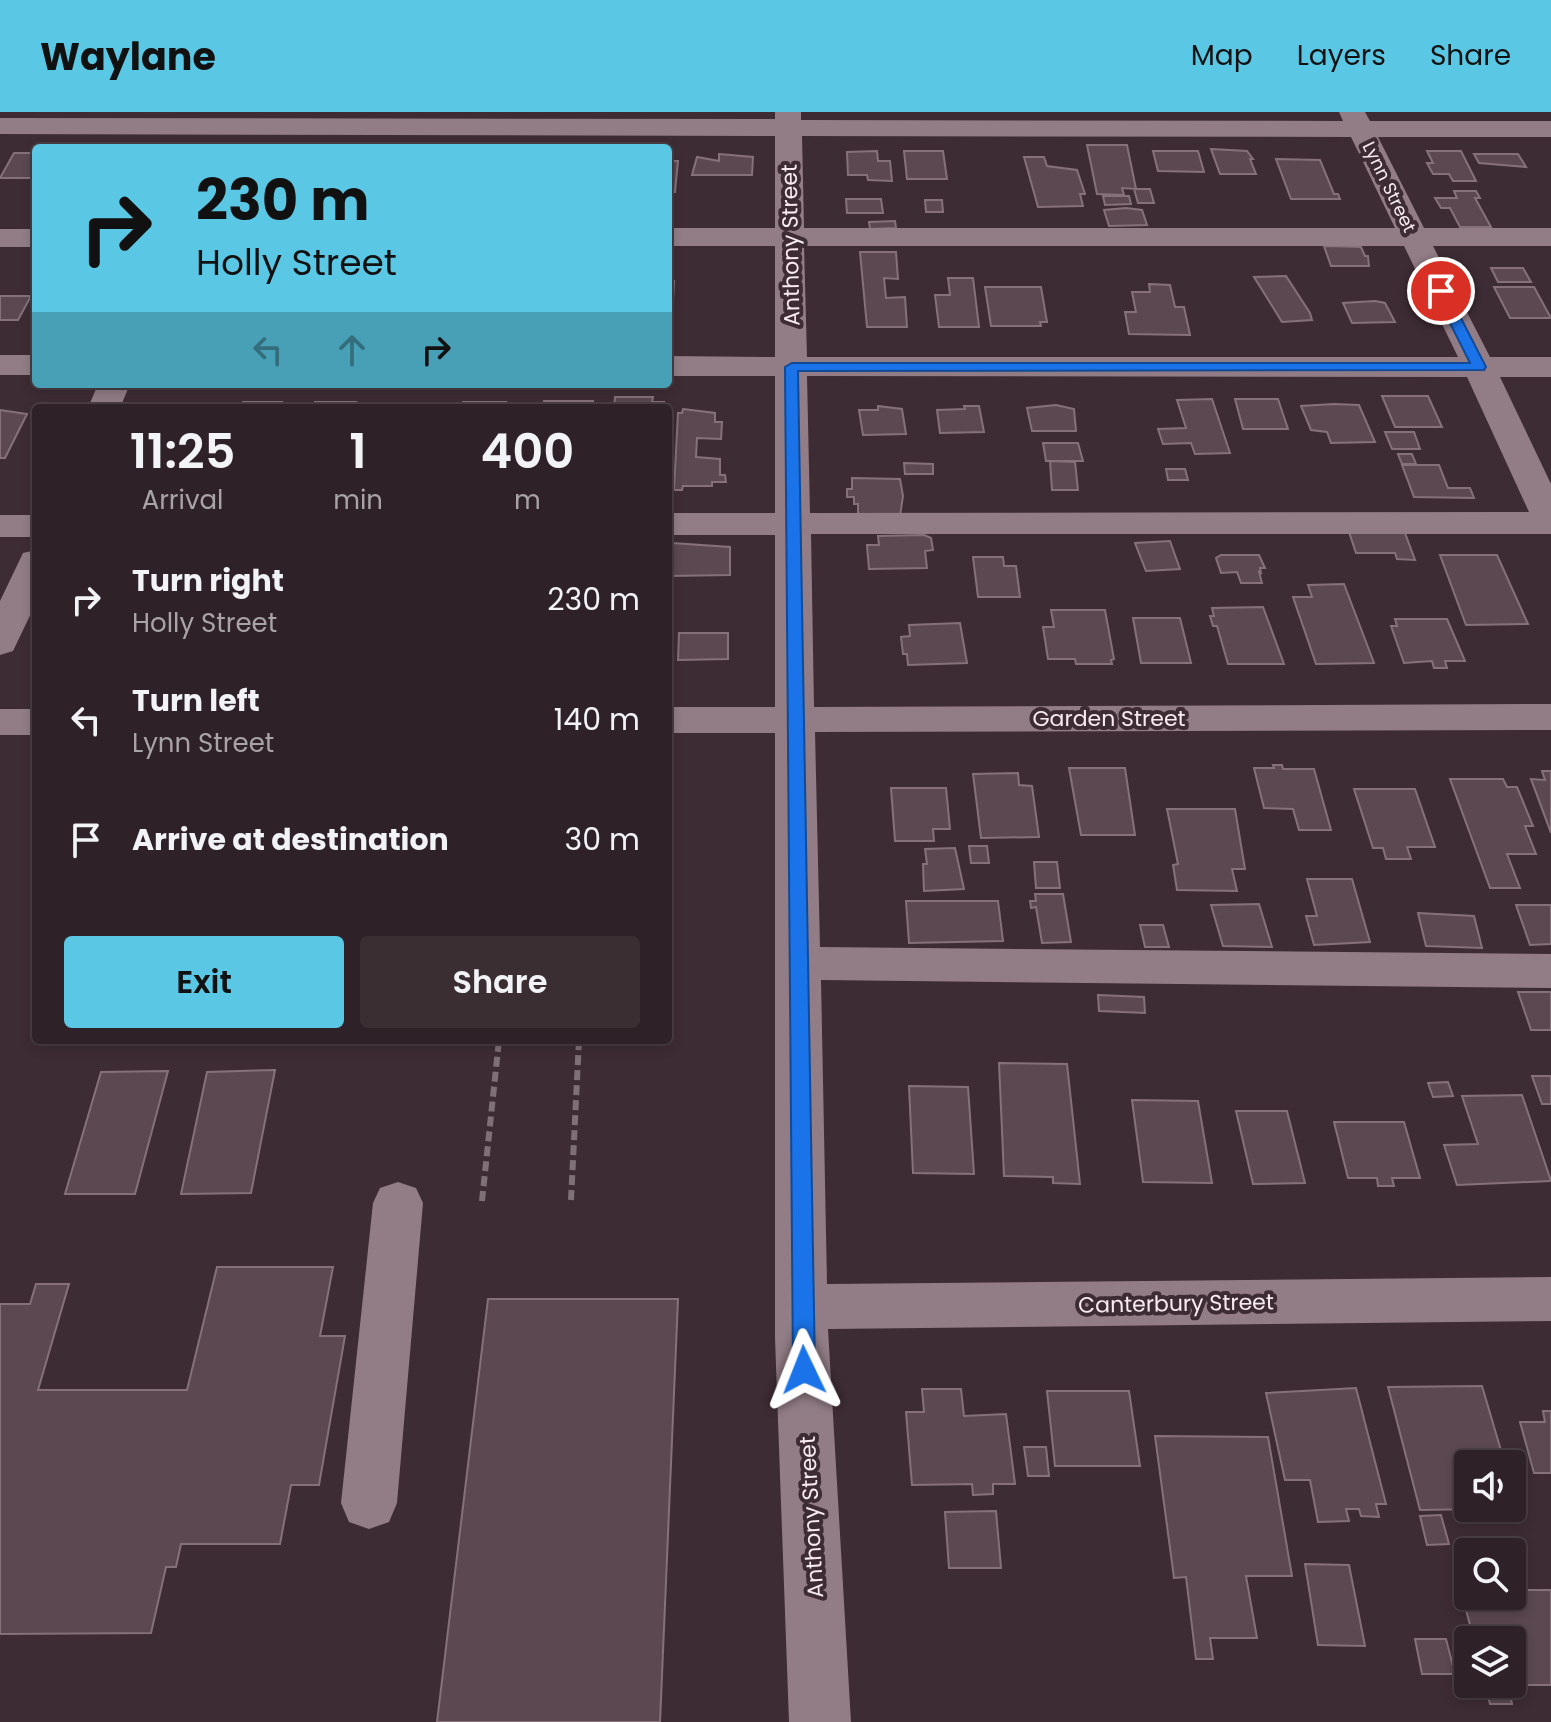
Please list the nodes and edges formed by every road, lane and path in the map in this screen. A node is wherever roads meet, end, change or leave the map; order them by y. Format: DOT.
graph roads {
  1 [pos="789,119"];
  2 [pos="1356,120"];
  3 [pos="0,126"];
  4 [pos="225,129"];
  5 [pos="1551,129"];
  6 [pos="1413,236"];
  7 [pos="672,237"];
  8 [pos="790,237"];
  9 [pos="1551,237"];
  10 [pos="0,238"];
  11 [pos="32,238"];
  12 [pos="0,365"];
  13 [pos="32,365"];
  14 [pos="672,366"];
  15 [pos="792,367"];
  16 [pos="1479,367"];
  17 [pos="1551,367"];
  18 [pos="1551,522"];
  19 [pos="672,524"];
  20 [pos="793,524"];
  21 [pos="0,526"];
  22 [pos="32,526"];
  23 [pos="32,570"];
  24 [pos="0,643"];
  25 [pos="1551,717"];
  26 [pos="795,719"];
  27 [pos="672,720"];
  28 [pos="0,722"];
  29 [pos="32,722"];
  30 [pos="798,963"];
  31 [pos="1551,971"];
  32 [pos="499,1044"];
  33 [pos="579,1044"];
  34 [pos="571,1200"];
  35 [pos="482,1201"];
  36 [pos="398,1203"];
  37 [pos="1551,1299"];
  38 [pos="802,1307"];
  39 [pos="369,1503"];
  40 [pos="820,1722"];
  1 -- 2 [label="street"];
  1 -- 4 [label="street"];
  1 -- 8 [label="street, Anthony Street"];
  2 -- 5 [label="street"];
  2 -- 6 [label="street, Lynn Street"];
  3 -- 4 [label="street"];
  6 -- 8 [label="street"];
  6 -- 9 [label="street"];
  6 -- 16 [label="street, Lynn Street"];
  7 -- 8 [label="street"];
  8 -- 15 [label="street, Anthony Street"];
  10 -- 11 [label="street"];
  12 -- 13 [label="street"];
  14 -- 15 [label="street"];
  15 -- 16 [label="street"];
  15 -- 20 [label="street, Anthony Street"];
  16 -- 17 [label="street"];
  16 -- 18 [label="street, Lynn Street"];
  18 -- 20 [label="street"];
  19 -- 20 [label="street"];
  20 -- 26 [label="street, Anthony Street"];
  21 -- 22 [label="street"];
  23 -- 24 [label="street"];
  25 -- 26 [label="street, Garden Street"];
  26 -- 27 [label="street, Garden Street"];
  26 -- 30 [label="street, Anthony Street"];
  28 -- 29 [label="street"];
  30 -- 31 [label="street"];
  30 -- 38 [label="street, Anthony Street"];
  32 -- 35 [label="path"];
  33 -- 34 [label="path"];
  36 -- 39 [label="street"];
  37 -- 38 [label="street, Canterbury Street"];
  38 -- 40 [label="street, Anthony Street"];
}
